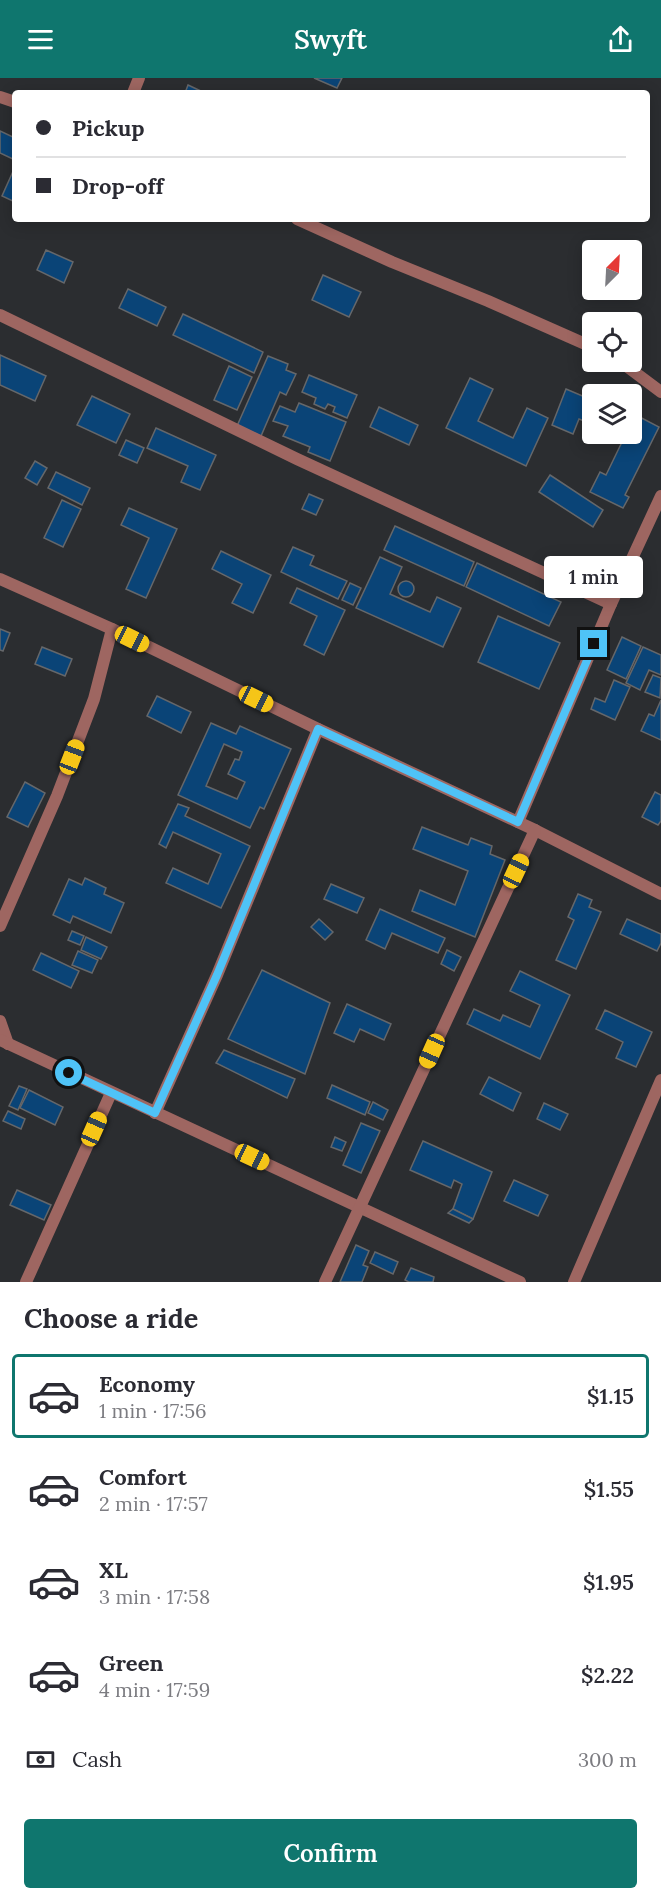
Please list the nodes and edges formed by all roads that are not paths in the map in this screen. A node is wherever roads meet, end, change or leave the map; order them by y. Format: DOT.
graph roads {
  1 [pos="304,222"];
  2 [pos="0,315"];
  3 [pos="582,343"];
  4 [pos="634,372"];
  5 [pos="661,392"];
  6 [pos="661,496"];
  7 [pos="0,579"];
  8 [pos="611,604"];
  9 [pos="112,629"];
  10 [pos="318,729"];
  11 [pos="518,822"];
  12 [pos="535,830"];
  13 [pos="661,894"];
  14 [pos="0,926"];
  15 [pos="0,1022"];
  16 [pos="4,1042"];
  17 [pos="661,1080"];
  18 [pos="111,1093"];
  19 [pos="155,1113"];
  20 [pos="360,1207"];
  21 [pos="26,1282"];
  22 [pos="325,1282"];
  23 [pos="520,1282"];
  24 [pos="574,1282"];
  1 -- 3 [label="street"];
  2 -- 8 [label="street"];
  4 -- 5 [label="street"];
  6 -- 8 [label="street"];
  7 -- 9 [label="street"];
  8 -- 11 [label="street"];
  9 -- 10 [label="street"];
  9 -- 14 [label="street"];
  10 -- 11 [label="street"];
  10 -- 19 [label="street"];
  11 -- 12 [label="street"];
  12 -- 13 [label="street"];
  12 -- 20 [label="street"];
  15 -- 16 [label="street"];
  16 -- 18 [label="street"];
  17 -- 24 [label="street"];
  18 -- 19 [label="street"];
  18 -- 21 [label="street"];
  19 -- 20 [label="street"];
  20 -- 22 [label="street"];
  20 -- 23 [label="street"];
}
